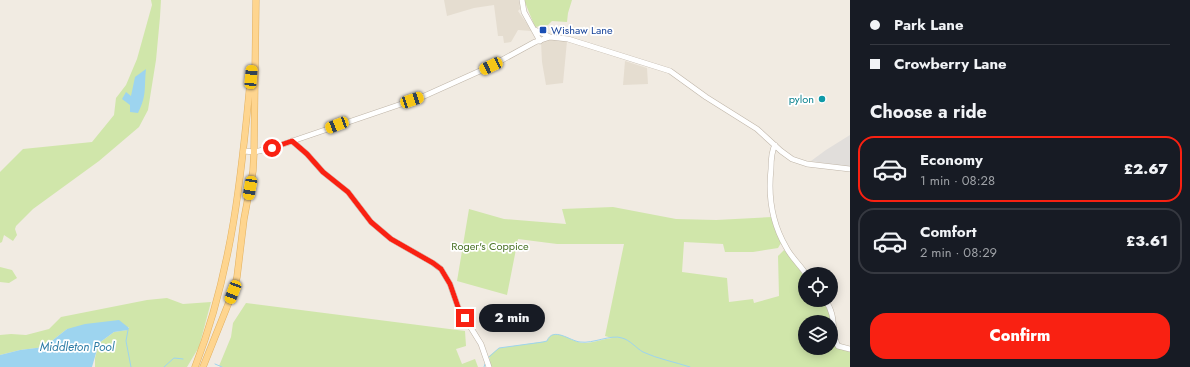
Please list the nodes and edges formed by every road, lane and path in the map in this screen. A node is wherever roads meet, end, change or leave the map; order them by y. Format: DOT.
graph roads {
  1 [pos="256,0"];
  2 [pos="522,0"];
  3 [pos="535,30"];
  4 [pos="255,33"];
  5 [pos="550,37"];
  6 [pos="540,41"];
  7 [pos="292,141"];
  8 [pos="775,145"];
  9 [pos="244,151"];
  10 [pos="254,152"];
  11 [pos="850,169"];
  12 [pos="801,267"];
  13 [pos="829,307"];
  14 [pos="850,349"];
  15 [pos="195,367"];
  16 [pos="203,367"];
  17 [pos="489,367"];
  1 -- 4 [label="main road"];
  2 -- 3 [label="street"];
  3 -- 5 [label="street"];
  3 -- 6 [label="street"];
  4 -- 9 [label="main road"];
  4 -- 10 [label="main road"];
  5 -- 6 [label="street"];
  5 -- 8 [label="street"];
  6 -- 7 [label="street"];
  7 -- 10 [label="street"];
  7 -- 17 [label="street"];
  8 -- 11 [label="street"];
  8 -- 12 [label="street"];
  9 -- 10 [label="street"];
  9 -- 15 [label="main road"];
  10 -- 16 [label="main road"];
  13 -- 14 [label="street"];
}
